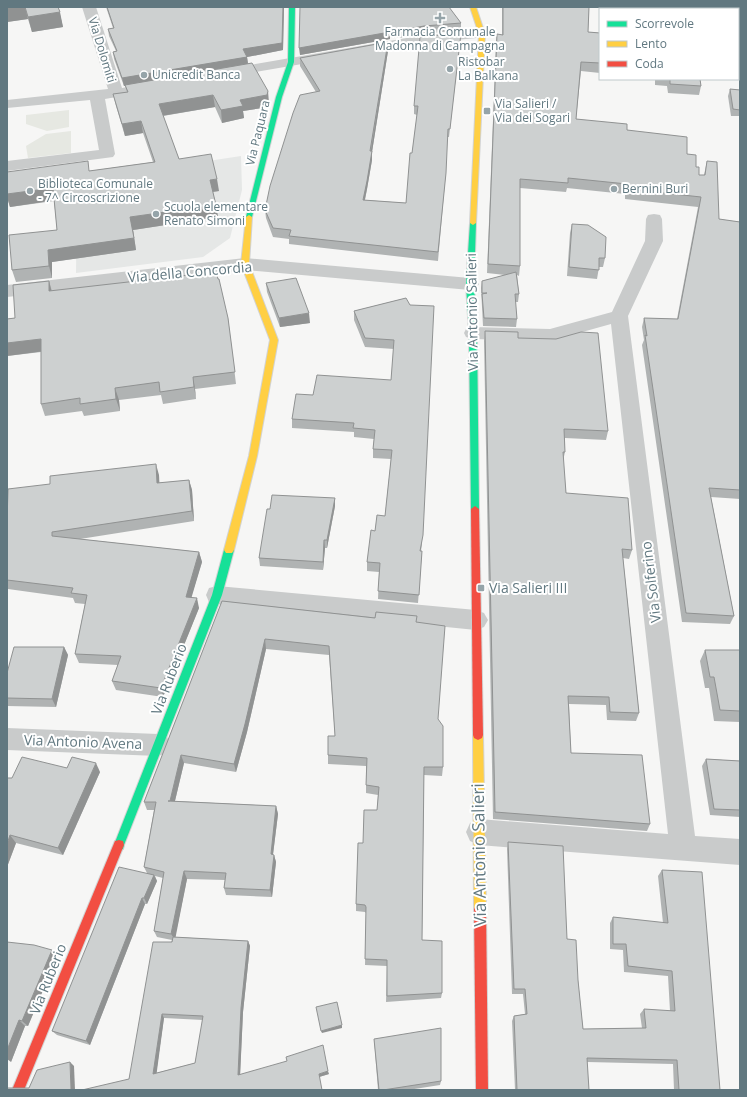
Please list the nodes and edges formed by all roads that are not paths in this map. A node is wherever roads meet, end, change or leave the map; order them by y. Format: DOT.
graph roads {
  1 [pos="89,7"];
  2 [pos="292,7"];
  3 [pos="473,7"];
  4 [pos="482,34"];
  5 [pos="291,62"];
  6 [pos="213,76"];
  7 [pos="166,85"];
  8 [pos="116,93"];
  9 [pos="97,95"];
  10 [pos="7,104"];
  11 [pos="7,166"];
  12 [pos="654,219"];
  13 [pos="245,264"];
  14 [pos="470,284"];
  15 [pos="7,290"];
  16 [pos="619,316"];
  17 [pos="473,334"];
  18 [pos="217,596"];
  19 [pos="476,620"];
  20 [pos="7,739"];
  21 [pos="158,745"];
  22 [pos="479,832"];
  23 [pos="683,847"];
  24 [pos="740,852"];
  25 [pos="18,1090"];
  26 [pos="482,1090"];
  1 -- 8 [label="street, Via Dolomiti"];
  2 -- 5 [label="street, Via Paquara"];
  3 -- 4 [label="street, Via Antonio Salieri"];
  4 -- 5 [label="street"];
  4 -- 14 [label="street, Via Antonio Salieri"];
  5 -- 6 [label="street"];
  5 -- 13 [label="street, Via Paquara"];
  7 -- 8 [label="street"];
  8 -- 9 [label="street"];
  9 -- 10 [label="street"];
  9 -- 11 [label="street"];
  12 -- 16 [label="street"];
  13 -- 14 [label="street, Via della Concordia"];
  13 -- 15 [label="street, Via della Concordia"];
  13 -- 18 [label="street, Via Ruberio"];
  14 -- 17 [label="street, Via Antonio Salieri"];
  16 -- 17 [label="street"];
  16 -- 23 [label="street, Via Solferino"];
  17 -- 19 [label="street, Via Antonio Salieri"];
  18 -- 19 [label="street"];
  18 -- 21 [label="street, Via Ruberio"];
  19 -- 22 [label="street, Via Antonio Salieri"];
  20 -- 21 [label="street, Via Antonio Avena"];
  21 -- 25 [label="street, Via Ruberio"];
  22 -- 23 [label="street"];
  22 -- 26 [label="street, Via Antonio Salieri"];
  23 -- 24 [label="street"];
}
